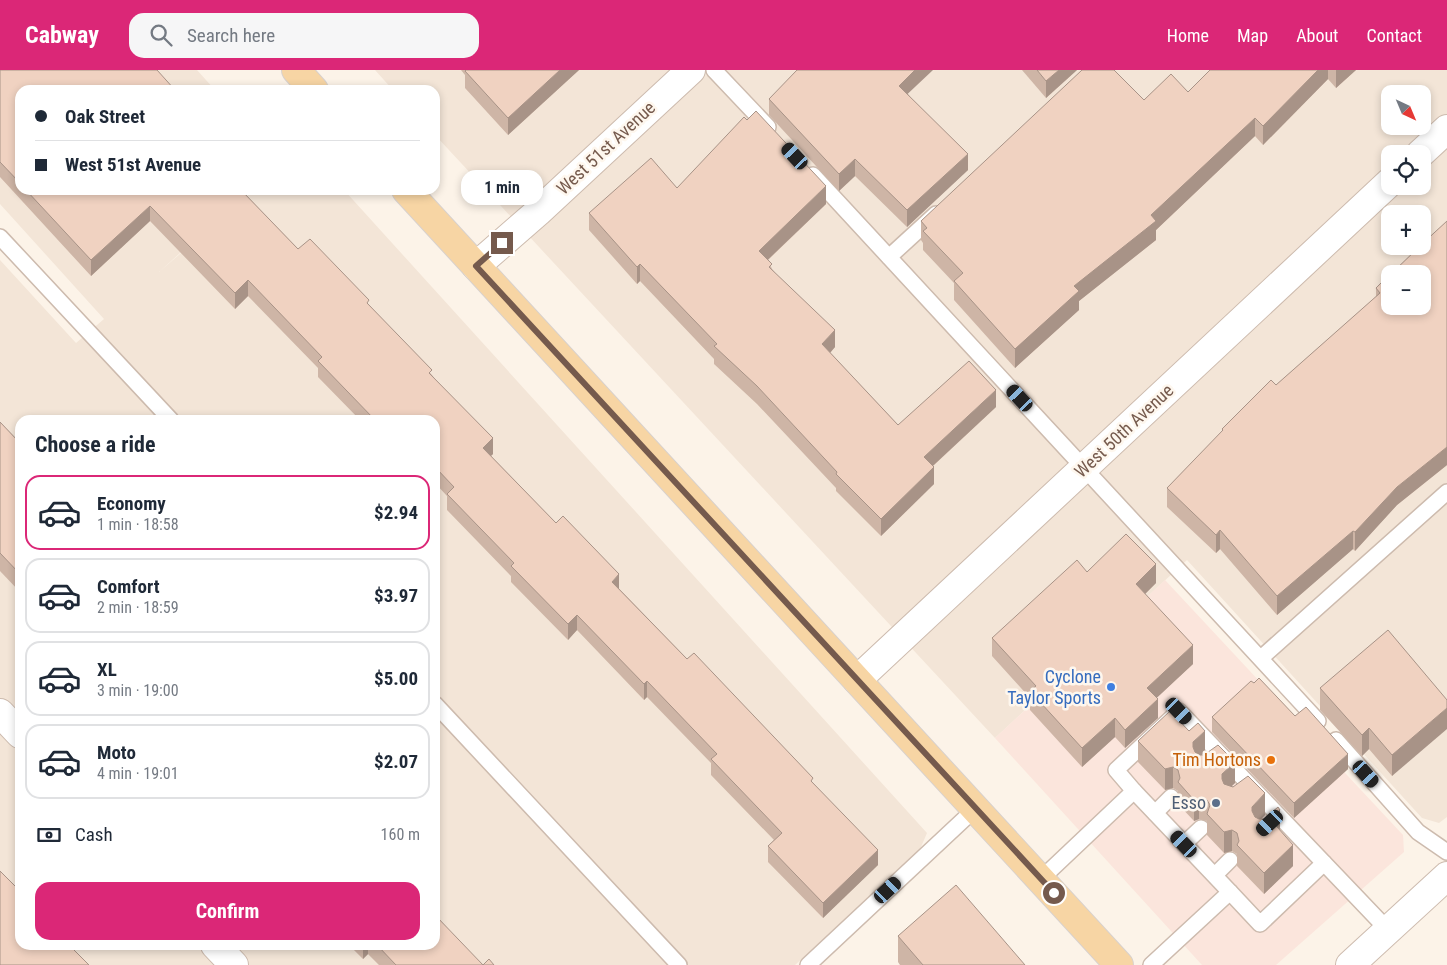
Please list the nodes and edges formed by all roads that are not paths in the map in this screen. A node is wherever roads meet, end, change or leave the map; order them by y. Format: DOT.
graph roads {
  1 [pos="296,70"];
  2 [pos="691,70"];
  3 [pos="714,70"];
  4 [pos="310,85"];
  5 [pos="1447,129"];
  6 [pos="775,135"];
  7 [pos="1430,145"];
  8 [pos="802,164"];
  9 [pos="1381,190"];
  10 [pos="411,195"];
  11 [pos="947,204"];
  12 [pos="0,237"];
  13 [pos="890,258"];
  14 [pos="476,266"];
  15 [pos="166,415"];
  16 [pos="1085,468"];
  17 [pos="1447,492"];
  18 [pos="1261,658"];
  19 [pos="857,680"];
  20 [pos="440,709"];
  21 [pos="0,713"];
  22 [pos="15,729"];
  23 [pos="1134,791"];
  24 [pos="1171,797"];
  25 [pos="976,808"];
  26 [pos="1155,812"];
  27 [pos="1278,815"];
  28 [pos="1267,825"];
  29 [pos="1200,828"];
  30 [pos="1184,844"];
  31 [pos="1447,852"];
  32 [pos="1230,860"];
  33 [pos="1324,863"];
  34 [pos="1214,876"];
  35 [pos="1447,876"];
  36 [pos="1041,879"];
  37 [pos="1230,892"];
  38 [pos="1388,930"];
  39 [pos="220,950"];
  40 [pos="234,965"];
  41 [pos="678,965"];
  42 [pos="808,965"];
  43 [pos="1119,965"];
  44 [pos="1151,965"];
  45 [pos="1350,965"];
  1 -- 4 [label="main road"];
  2 -- 14 [label="street, West 51st Avenue"];
  3 -- 6 [label="lane"];
  5 -- 7 [label="street"];
  8 -- 13 [label="lane"];
  9 -- 16 [label="street, West 50th Avenue"];
  10 -- 14 [label="main road"];
  11 -- 13 [label="lane"];
  12 -- 15 [label="lane"];
  13 -- 16 [label="lane"];
  14 -- 19 [label="main road"];
  16 -- 18 [label="lane"];
  16 -- 19 [label="street, West 50th Avenue"];
  17 -- 18 [label="lane"];
  18 -- 31 [label="lane"];
  19 -- 25 [label="main road"];
  20 -- 41 [label="lane"];
  21 -- 22 [label="street"];
  23 -- 26 [label="lane"];
  23 -- 27 [label="lane"];
  23 -- 36 [label="lane"];
  24 -- 26 [label="lane"];
  25 -- 36 [label="main road"];
  25 -- 42 [label="lane"];
  26 -- 30 [label="lane"];
  27 -- 28 [label="lane"];
  27 -- 33 [label="lane"];
  29 -- 30 [label="lane"];
  30 -- 34 [label="lane"];
  32 -- 34 [label="lane"];
  33 -- 37 [label="lane"];
  33 -- 38 [label="lane"];
  34 -- 37 [label="lane"];
  35 -- 38 [label="street"];
  36 -- 43 [label="main road"];
  37 -- 44 [label="lane"];
  38 -- 45 [label="street"];
  39 -- 40 [label="street"];
}
